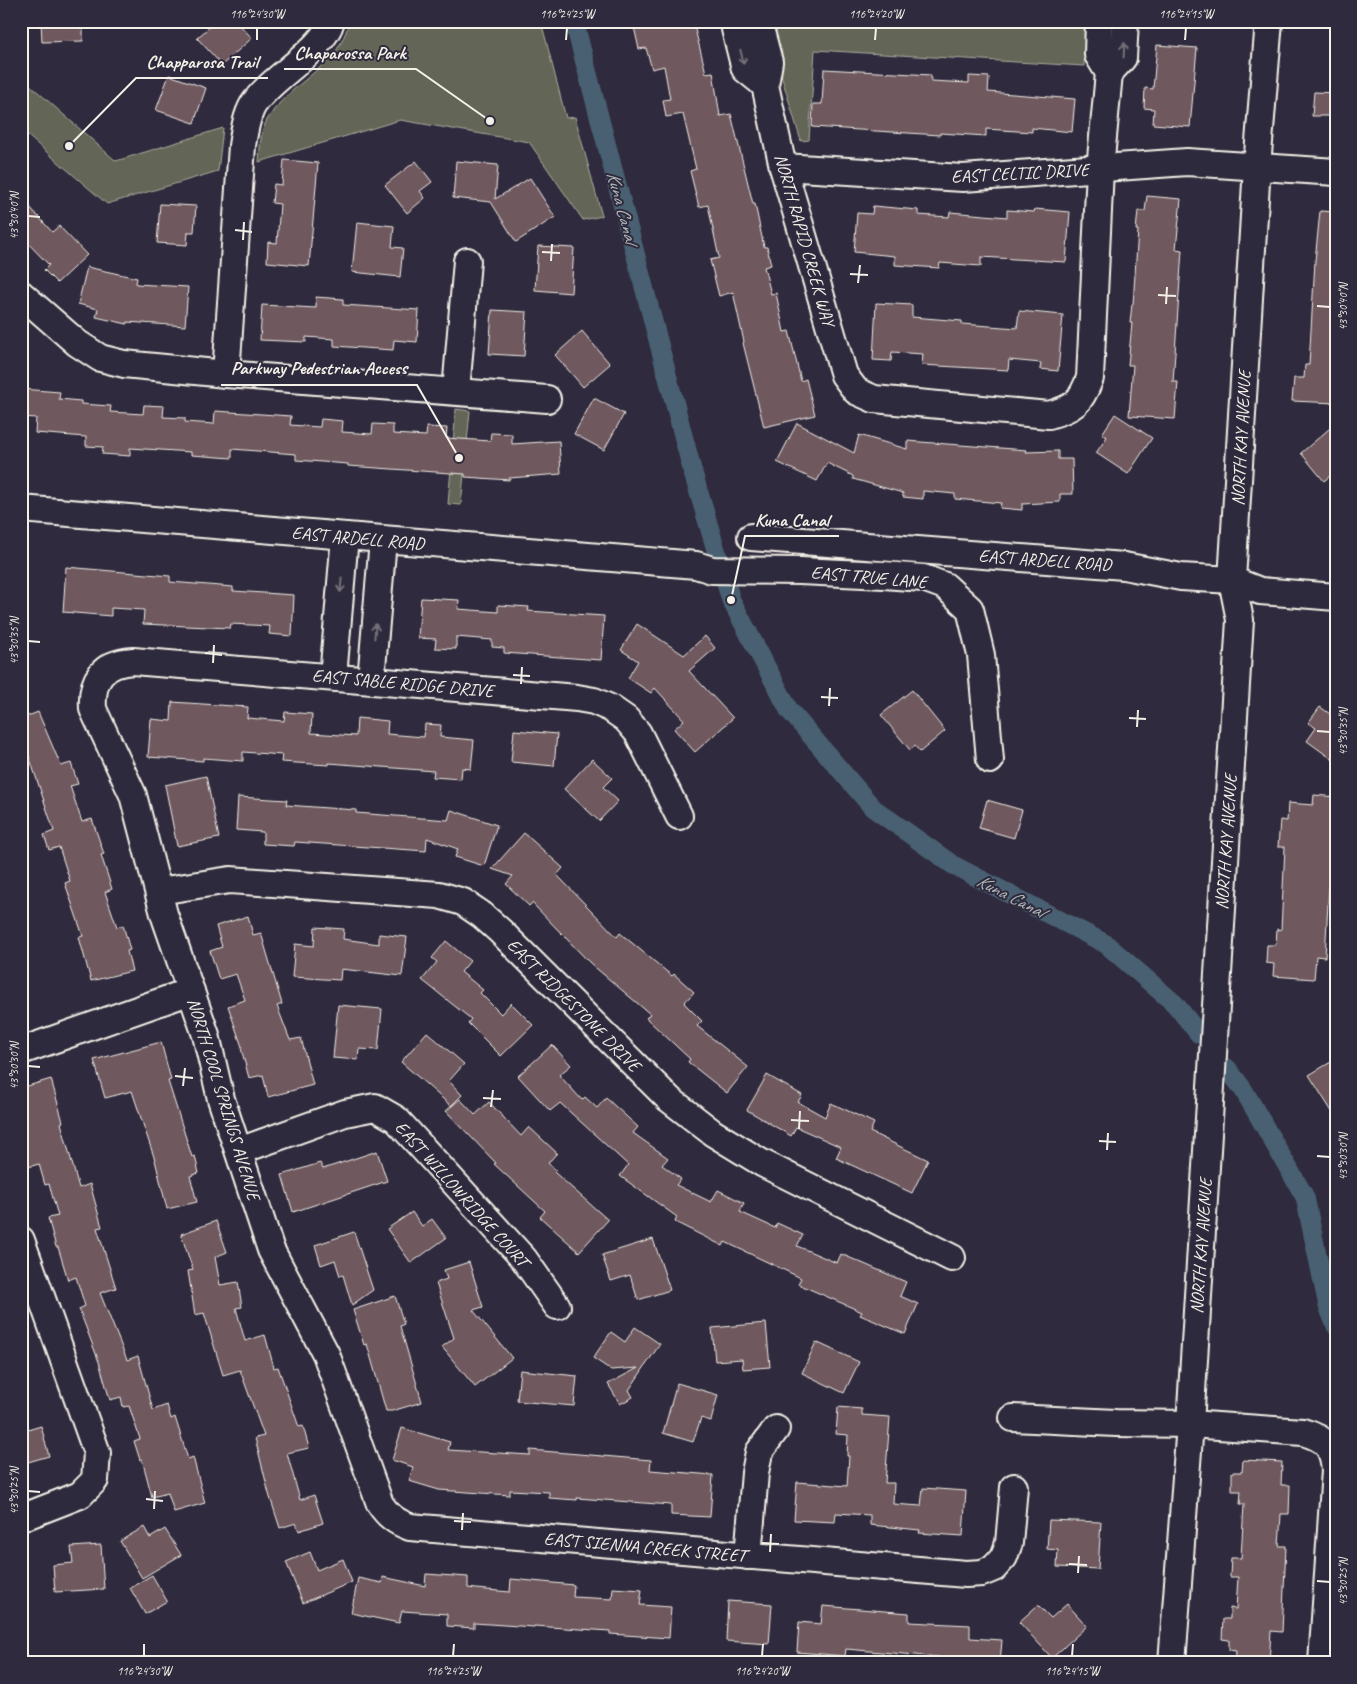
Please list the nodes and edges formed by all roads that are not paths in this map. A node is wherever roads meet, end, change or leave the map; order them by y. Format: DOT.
graph roads {
  1 [pos="330,21"];
  2 [pos="739,21"];
  3 [pos="755,21"];
  4 [pos="1099,21"];
  5 [pos="1125,21"];
  6 [pos="1269,21"];
  7 [pos="1109,72"];
  8 [pos="764,85"];
  9 [pos="1257,166"];
  10 [pos="783,167"];
  11 [pos="1100,169"];
  12 [pos="1336,172"];
  13 [pos="467,260"];
  14 [pos="25,304"];
  15 [pos="226,374"];
  16 [pos="456,391"];
  17 [pos="547,399"];
  18 [pos="21,509"];
  19 [pos="345,536"];
  20 [pos="750,537"];
  21 [pos="383,540"];
  22 [pos="714,569"];
  23 [pos="1232,580"];
  24 [pos="1336,597"];
  25 [pos="100,676"];
  26 [pos="333,677"];
  27 [pos="370,680"];
  28 [pos="990,760"];
  29 [pos="679,816"];
  30 [pos="159,891"];
  31 [pos="191,991"];
  32 [pos="21,1051"];
  33 [pos="239,1151"];
  34 [pos="21,1240"];
  35 [pos="952,1258"];
  36 [pos="27,1276"];
  37 [pos="557,1306"];
  38 [pos="1013,1418"];
  39 [pos="1190,1424"];
  40 [pos="776,1429"];
  41 [pos="1014,1487"];
  42 [pos="387,1514"];
  43 [pos="21,1518"];
  44 [pos="748,1556"];
  45 [pos="1327,1659"];
  46 [pos="1172,1663"];
  1 -- 15 [label="street"];
  2 -- 8 [label="street, one-way"];
  3 -- 8 [label="street, NORTH RAPID CREEK WAY"];
  4 -- 7 [label="street"];
  7 -- 5 [label="street, one-way"];
  6 -- 9 [label="street, NORTH KAY AVENUE"];
  7 -- 11 [label="street"];
  8 -- 10 [label="street, NORTH RAPID CREEK WAY"];
  9 -- 11 [label="street, EAST CELTIC DRIVE"];
  9 -- 12 [label="street, EAST CELTIC DRIVE"];
  9 -- 23 [label="street, NORTH KAY AVENUE"];
  10 -- 11 [label="street, EAST CELTIC DRIVE"];
  10 -- 11 [label="street, NORTH RAPID CREEK WAY"];
  13 -- 16 [label="street"];
  14 -- 15 [label="street"];
  15 -- 16 [label="street"];
  16 -- 17 [label="street"];
  18 -- 19 [label="street, EAST ARDELL ROAD"];
  19 -- 21 [label="street, EAST ARDELL ROAD"];
  19 -- 26 [label="street, one-way"];
  20 -- 23 [label="street, EAST ARDELL ROAD"];
  21 -- 22 [label="street, EAST ARDELL ROAD"];
  27 -- 21 [label="street, one-way"];
  22 -- 28 [label="street, EAST TRUE LANE"];
  23 -- 24 [label="street, EAST ARDELL ROAD"];
  23 -- 39 [label="street, NORTH KAY AVENUE"];
  25 -- 26 [label="street, EAST SABLE RIDGE DRIVE"];
  25 -- 30 [label="street, NORTH COOL SPRINGS AVENUE"];
  26 -- 27 [label="street, EAST SABLE RIDGE DRIVE"];
  27 -- 29 [label="street, EAST SABLE RIDGE DRIVE"];
  30 -- 31 [label="street, NORTH COOL SPRINGS AVENUE"];
  30 -- 35 [label="street, EAST RIDGESTONE DRIVE"];
  31 -- 32 [label="street"];
  31 -- 33 [label="street, NORTH COOL SPRINGS AVENUE"];
  33 -- 37 [label="street, EAST WILLOWRIDGE COURT"];
  33 -- 42 [label="street, NORTH COOL SPRINGS AVENUE"];
  34 -- 36 [label="street"];
  36 -- 43 [label="street"];
  38 -- 39 [label="street"];
  39 -- 45 [label="street"];
  39 -- 46 [label="street, NORTH KAY AVENUE"];
  40 -- 44 [label="street"];
  41 -- 44 [label="street, EAST SIENNA CREEK STREET"];
  42 -- 44 [label="street, EAST SIENNA CREEK STREET"];
}
